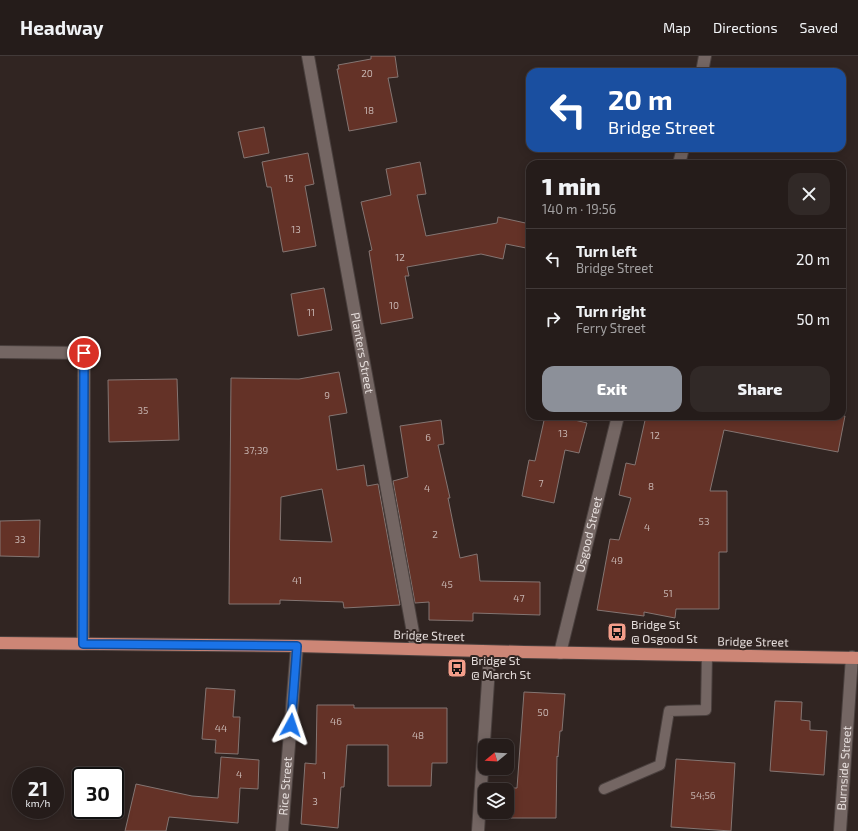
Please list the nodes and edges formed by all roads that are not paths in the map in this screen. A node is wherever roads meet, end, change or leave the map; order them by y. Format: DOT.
graph roads {
  1 [pos="308,56"];
  2 [pos="705,56"];
  3 [pos="703,68"];
  4 [pos="0,352"];
  5 [pos="617,420"];
  6 [pos="0,643"];
  7 [pos="83,644"];
  8 [pos="297,646"];
  9 [pos="416,649"];
  10 [pos="490,652"];
  11 [pos="560,653"];
  12 [pos="707,655"];
  13 [pos="855,658"];
  14 [pos="604,789"];
  15 [pos="282,831"];
  16 [pos="478,831"];
  17 [pos="840,831"];
  1 -- 9 [label="street, Planters Street"];
  2 -- 3 [label="street"];
  4 -- 7 [label="street"];
  5 -- 11 [label="street, Osgood Street"];
  6 -- 7 [label="highway, Bridge Street"];
  7 -- 8 [label="highway, Bridge Street"];
  8 -- 9 [label="highway, Bridge Street"];
  8 -- 15 [label="street, Rice Street"];
  9 -- 10 [label="highway, Bridge Street"];
  10 -- 11 [label="highway, Bridge Street"];
  10 -- 16 [label="street"];
  11 -- 12 [label="highway, Bridge Street"];
  12 -- 13 [label="highway, Bridge Street"];
  12 -- 14 [label="lane"];
  13 -- 17 [label="street, Burnside Street"];
}
